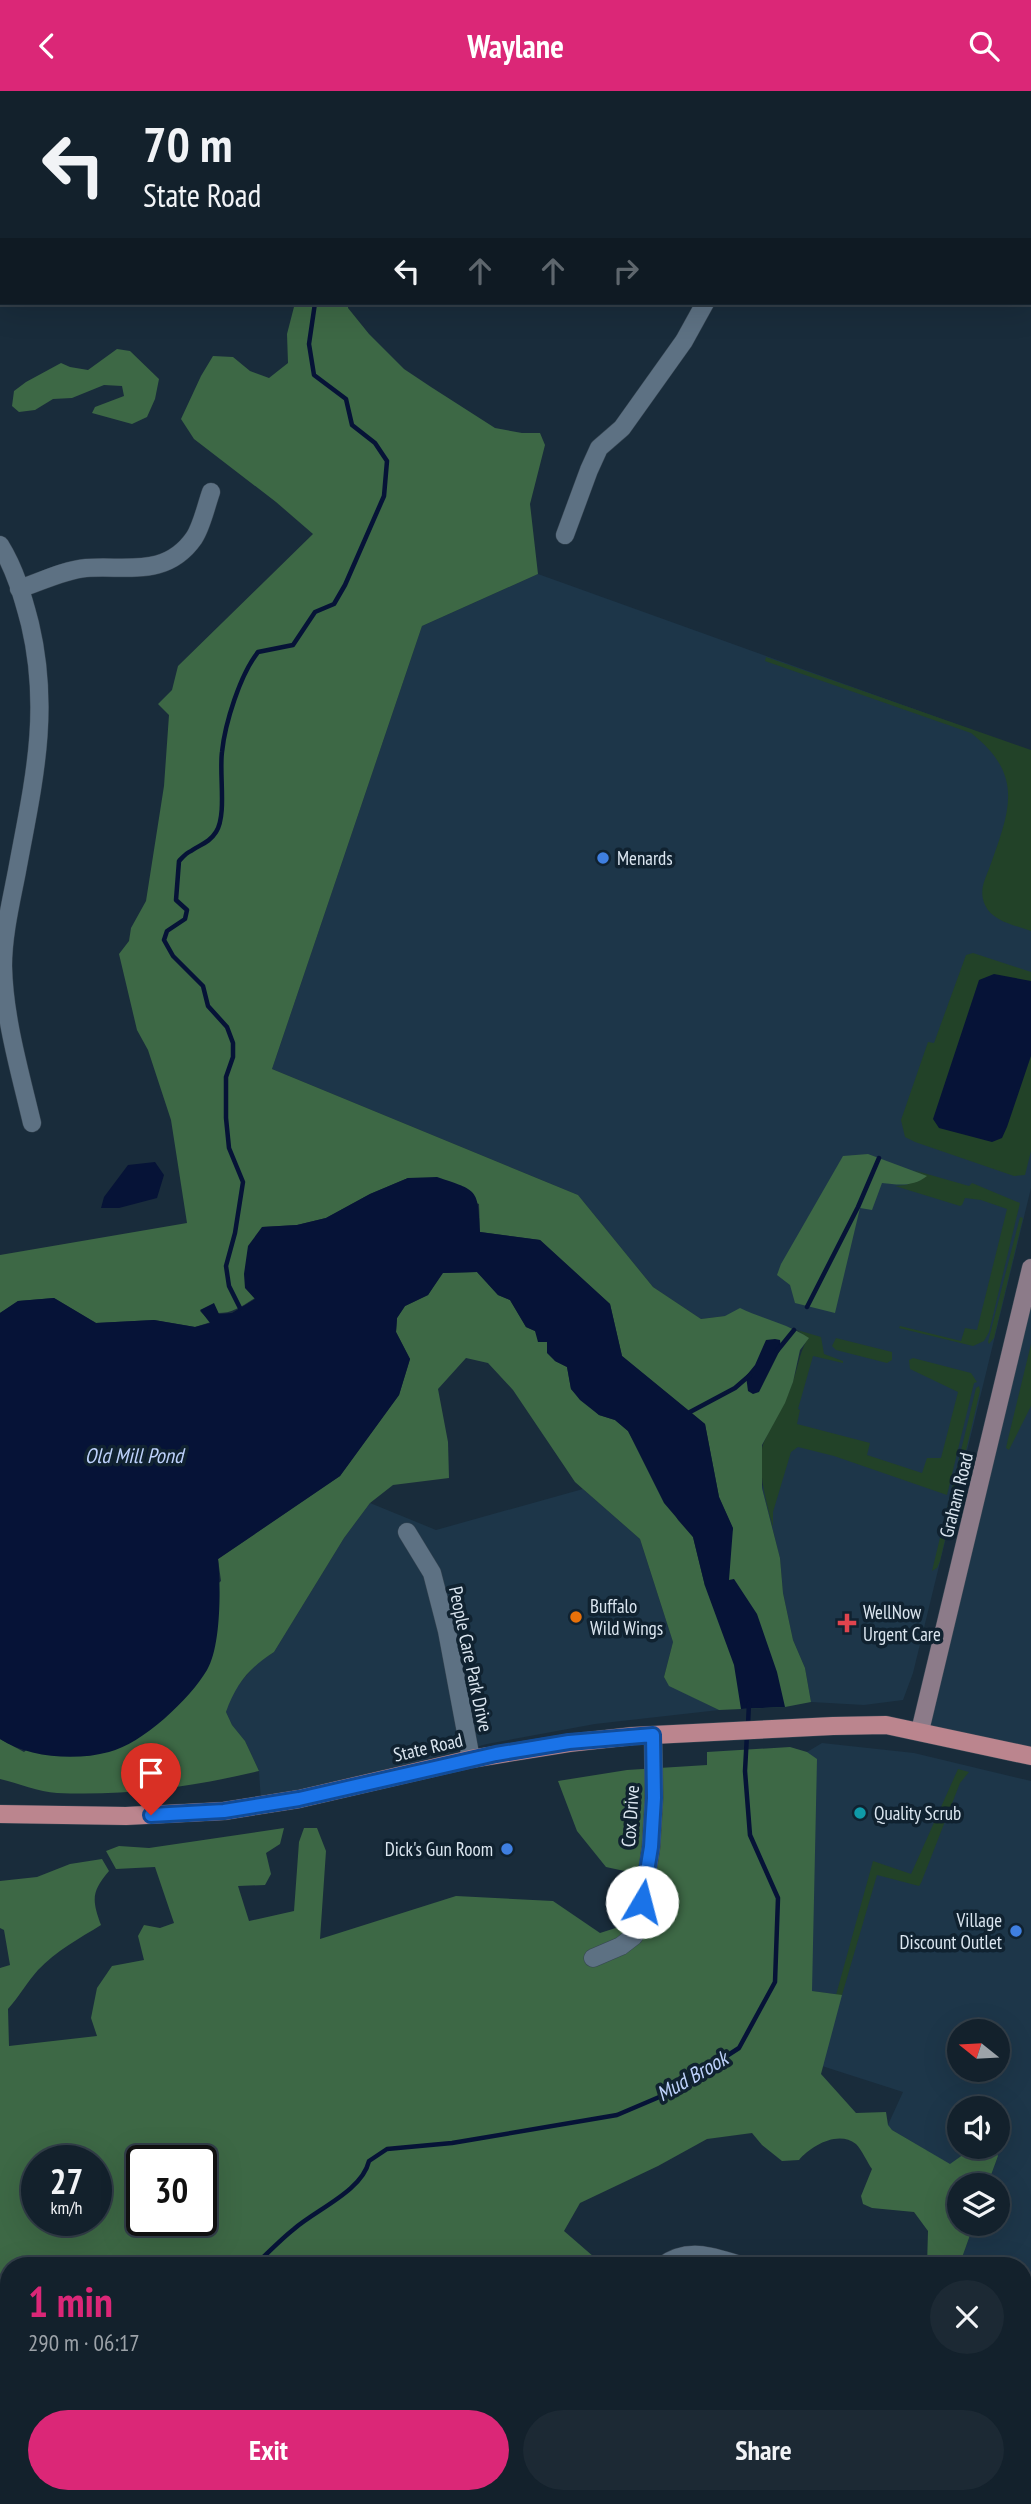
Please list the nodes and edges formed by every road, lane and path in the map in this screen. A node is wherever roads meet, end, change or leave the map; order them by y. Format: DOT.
graph roads {
  1 [pos="704,305"];
  2 [pos="211,492"];
  3 [pos="565,535"];
  4 [pos="0,545"];
  5 [pos="19,589"];
  6 [pos="32,1123"];
  7 [pos="1031,1268"];
  8 [pos="407,1532"];
  9 [pos="920,1731"];
  10 [pos="653,1735"];
  11 [pos="1031,1756"];
  12 [pos="471,1759"];
  13 [pos="0,1814"];
  14 [pos="593,1958"];
  15 [pos="673,2257"];
  16 [pos="712,2257"];
  1 -- 3 [label="street"];
  2 -- 5 [label="street"];
  4 -- 5 [label="street"];
  5 -- 6 [label="street"];
  7 -- 9 [label="main road, Graham Road"];
  8 -- 12 [label="street, People Care Park Drive"];
  9 -- 10 [label="main road, State Road"];
  9 -- 11 [label="main road, State Road"];
  10 -- 12 [label="main road, State Road"];
  10 -- 14 [label="street, Cox Drive"];
  12 -- 13 [label="main road, State Road"];
  15 -- 16 [label="street"];
}
